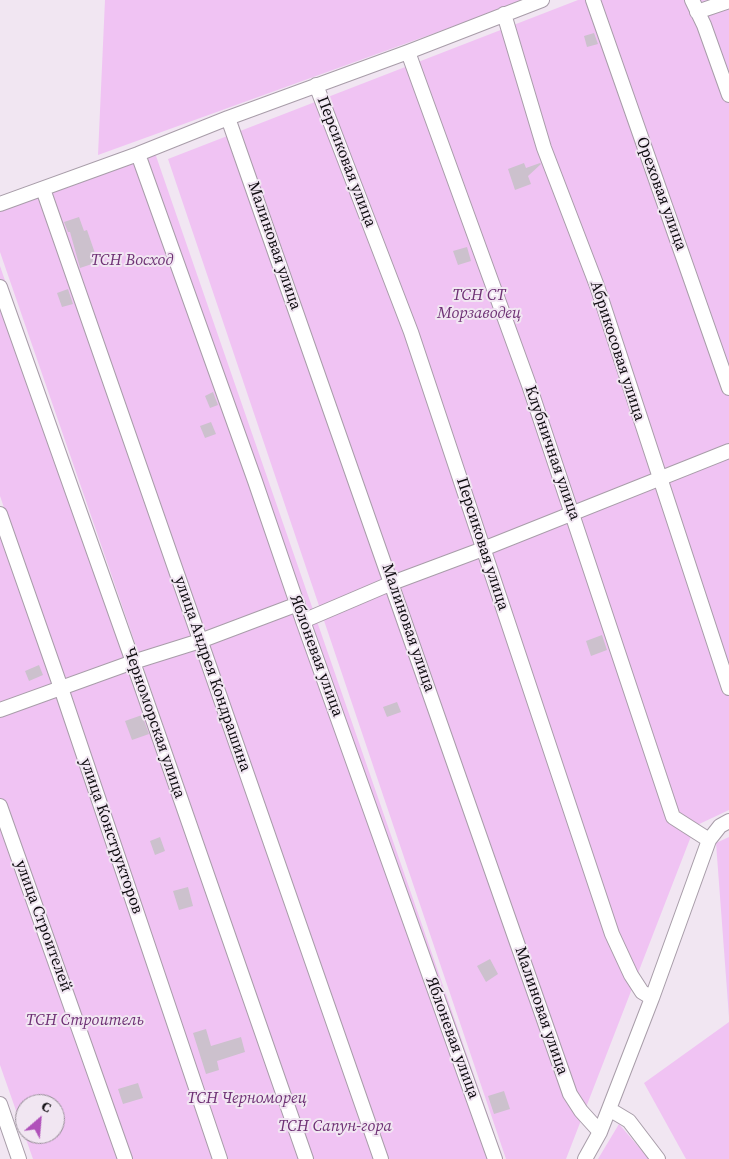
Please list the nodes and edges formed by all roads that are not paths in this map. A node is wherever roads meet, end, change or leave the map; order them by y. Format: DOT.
graph roads {
  1 [pos="542,0"];
  2 [pos="593,0"];
  3 [pos="729,1"];
  4 [pos="694,6"];
  5 [pos="504,14"];
  6 [pos="408,52"];
  7 [pos="316,85"];
  8 [pos="729,95"];
  9 [pos="228,118"];
  10 [pos="138,154"];
  11 [pos="43,189"];
  12 [pos="0,204"];
  13 [pos="0,287"];
  14 [pos="729,388"];
  15 [pos="729,451"];
  16 [pos="658,478"];
  17 [pos="572,513"];
  18 [pos="0,514"];
  19 [pos="483,549"];
  20 [pos="392,582"];
  21 [pos="298,604"];
  22 [pos="303,621"];
  23 [pos="200,641"];
  24 [pos="133,662"];
  25 [pos="61,688"];
  26 [pos="729,688"];
  27 [pos="0,710"];
  28 [pos="0,806"];
  29 [pos="729,821"];
  30 [pos="709,840"];
  31 [pos="652,998"];
  32 [pos="0,1104"];
  33 [pos="609,1109"];
  34 [pos="600,1132"];
  35 [pos="19,1159"];
  36 [pos="125,1159"];
  37 [pos="220,1159"];
  38 [pos="306,1159"];
  39 [pos="381,1159"];
  40 [pos="495,1159"];
  41 [pos="585,1159"];
  42 [pos="658,1159"];
  1 -- 5 [label="street"];
  2 -- 14 [label="street, Ореховая улица"];
  3 -- 4 [label="street"];
  4 -- 8 [label="street"];
  5 -- 6 [label="street"];
  5 -- 16 [label="street, Абрикосовая улица"];
  6 -- 7 [label="street"];
  6 -- 17 [label="street, Клубничная улица"];
  7 -- 9 [label="street"];
  7 -- 19 [label="street, Персиковая улица"];
  9 -- 10 [label="street"];
  9 -- 20 [label="street, Малиновая улица"];
  10 -- 11 [label="street"];
  10 -- 21 [label="street, Яблоневая улица"];
  11 -- 12 [label="street"];
  11 -- 23 [label="street, улица Андрея Кондрашина"];
  13 -- 24 [label="street, Черноморская улица"];
  15 -- 16 [label="street"];
  16 -- 17 [label="street"];
  16 -- 26 [label="street, Абрикосовая улица"];
  17 -- 19 [label="street"];
  17 -- 30 [label="street, Клубничная улица"];
  18 -- 25 [label="street, улица Конструкторов"];
  19 -- 20 [label="street"];
  19 -- 31 [label="street, Персиковая улица"];
  20 -- 22 [label="street"];
  20 -- 34 [label="street, Малиновая улица"];
  21 -- 22 [label="street, Яблоневая улица"];
  21 -- 23 [label="street"];
  22 -- 40 [label="street, Яблоневая улица"];
  23 -- 24 [label="street"];
  23 -- 39 [label="street, улица Андрея Кондрашина"];
  24 -- 25 [label="street"];
  24 -- 38 [label="street, Черноморская улица"];
  25 -- 27 [label="street"];
  25 -- 37 [label="street, улица Конструкторов"];
  28 -- 36 [label="street, улица Строителей"];
  29 -- 30 [label="street"];
  30 -- 31 [label="street"];
  31 -- 33 [label="street"];
  32 -- 35 [label="street"];
  33 -- 34 [label="street"];
  33 -- 42 [label="street"];
  34 -- 41 [label="street"];
}
